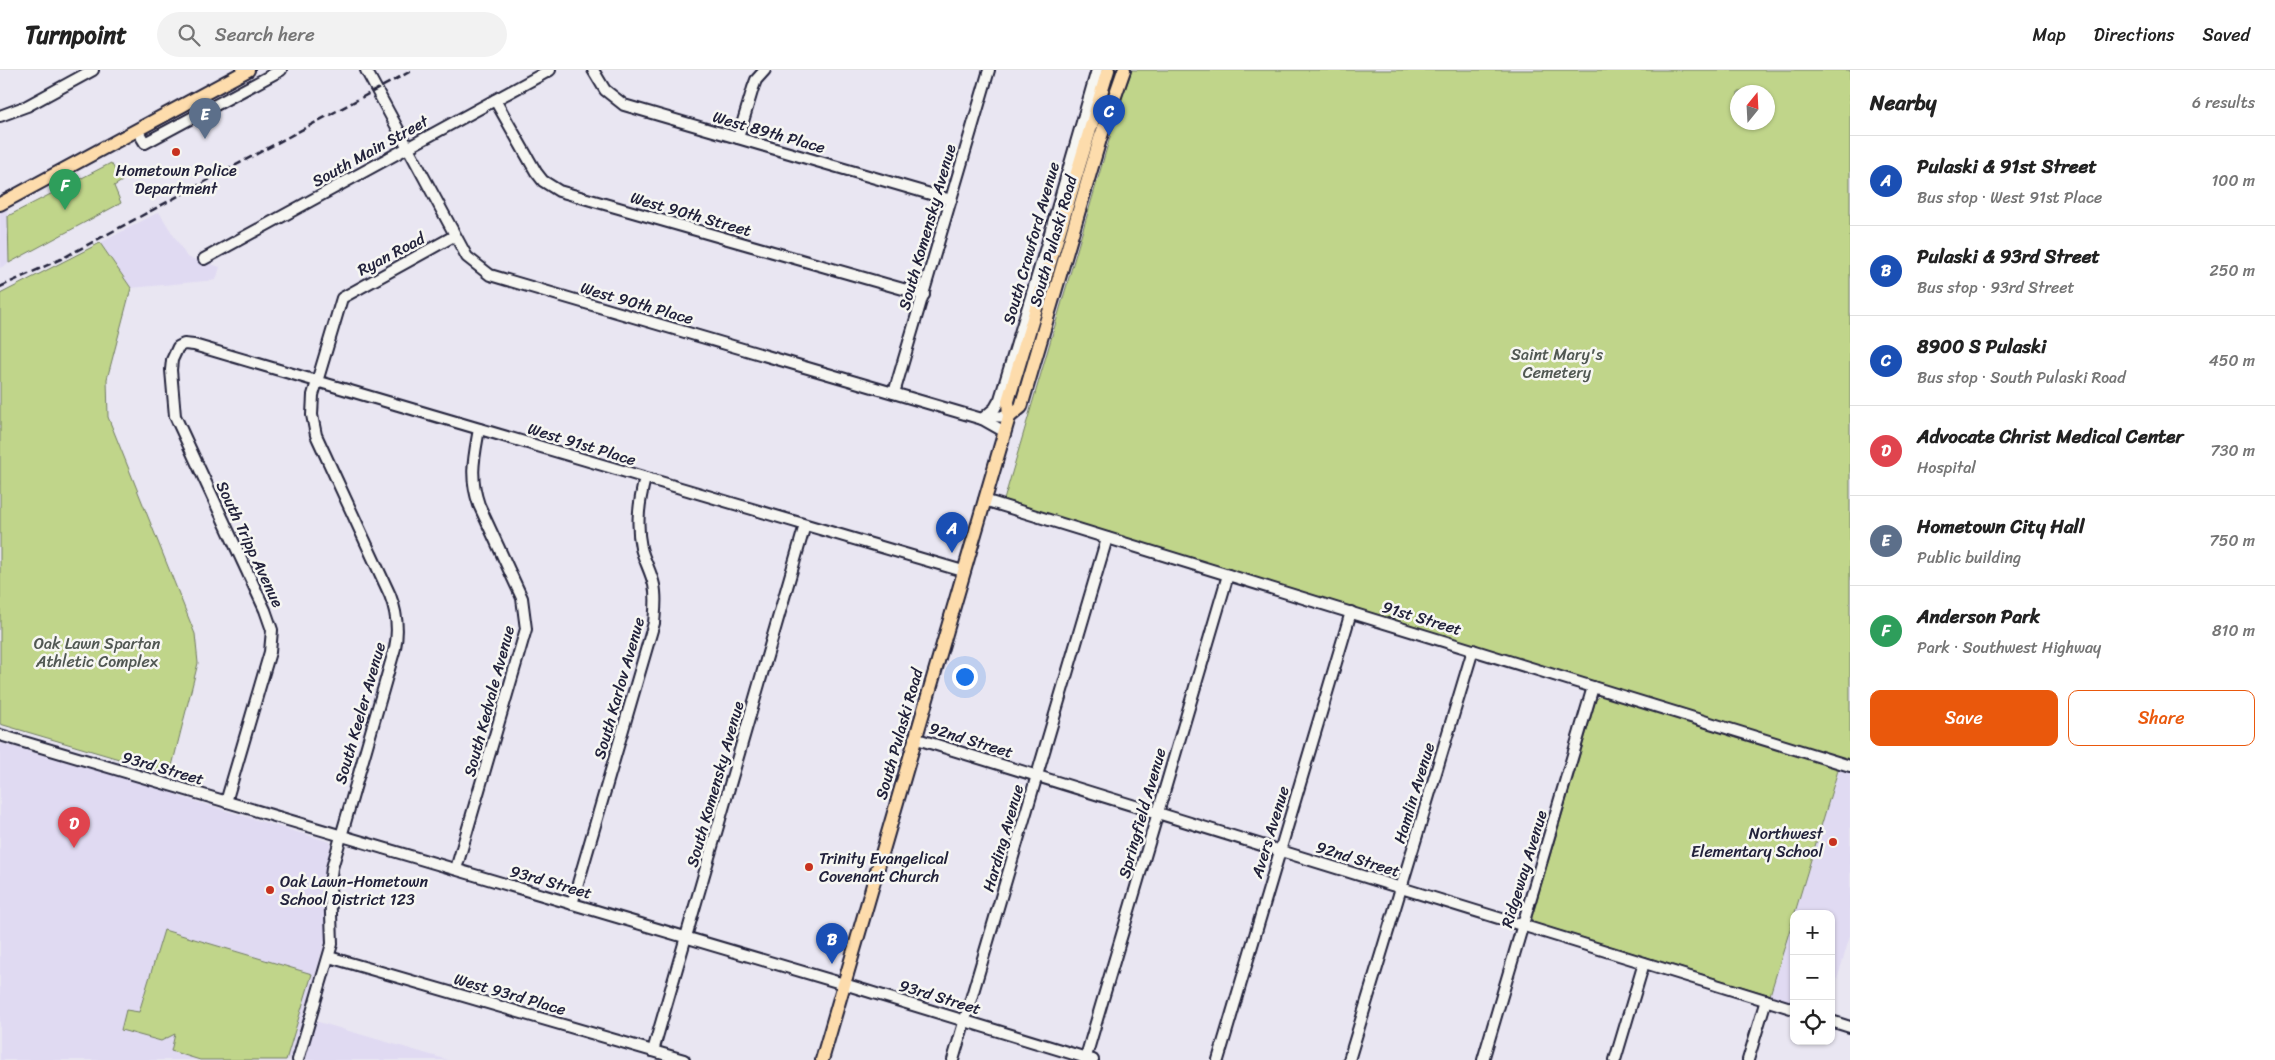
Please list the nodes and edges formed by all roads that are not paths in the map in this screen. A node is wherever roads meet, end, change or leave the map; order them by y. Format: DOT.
graph roads {
  1 [pos="93,70"];
  2 [pos="248,70"];
  3 [pos="281,70"];
  4 [pos="366,70"];
  5 [pos="550,70"];
  6 [pos="594,70"];
  7 [pos="765,70"];
  8 [pos="989,70"];
  9 [pos="1097,70"];
  10 [pos="1108,70"];
  11 [pos="1124,70"];
  12 [pos="495,100"];
  13 [pos="0,116"];
  14 [pos="137,130"];
  15 [pos="738,138"];
  16 [pos="406,147"];
  17 [pos="951,200"];
  18 [pos="0,204"];
  19 [pos="454,236"];
  20 [pos="204,259"];
  21 [pos="924,295"];
  22 [pos="342,298"];
  23 [pos="194,345"];
  24 [pos="318,381"];
  25 [pos="894,393"];
  26 [pos="1009,417"];
  27 [pos="982,419"];
  28 [pos="479,429"];
  29 [pos="1005,432"];
  30 [pos="645,478"];
  31 [pos="984,500"];
  32 [pos="805,525"];
  33 [pos="1107,538"];
  34 [pos="963,571"];
  35 [pos="1228,575"];
  36 [pos="1350,612"];
  37 [pos="1473,650"];
  38 [pos="1593,687"];
  39 [pos="0,735"];
  40 [pos="914,738"];
  41 [pos="1850,766"];
  42 [pos="1037,776"];
  43 [pos="226,802"];
  44 [pos="1158,813"];
  45 [pos="341,836"];
  46 [pos="1280,851"];
  47 [pos="456,870"];
  48 [pos="1401,888"];
  49 [pos="572,904"];
  50 [pos="1523,926"];
  51 [pos="686,937"];
  52 [pos="328,957"];
  53 [pos="1644,963"];
  54 [pos="844,984"];
  55 [pos="1766,1000"];
  56 [pos="1790,1008"];
  57 [pos="965,1021"];
  58 [pos="1835,1022"];
  59 [pos="1850,1027"];
  60 [pos="653,1051"];
  61 [pos="1088,1059"];
  62 [pos="298,1060"];
  63 [pos="684,1060"];
  64 [pos="822,1060"];
  65 [pos="953,1060"];
  66 [pos="1218,1060"];
  67 [pos="1349,1060"];
  68 [pos="1483,1060"];
  69 [pos="1615,1060"];
  70 [pos="1748,1060"];
  1 -- 13 [label="street"];
  2 -- 14 [label="main road"];
  3 -- 14 [label="street"];
  4 -- 16 [label="street, West 90th Place"];
  5 -- 12 [label="street, South Main Street"];
  6 -- 15 [label="street, West 89th Place"];
  7 -- 15 [label="street"];
  8 -- 17 [label="street, South Komensky Avenue"];
  9 -- 27 [label="street, South Crawford Avenue"];
  10 -- 26 [label="main road, South Pulaski Road"];
  11 -- 26 [label="main road, South Pulaski Road"];
  12 -- 16 [label="street, South Main Street"];
  12 -- 21 [label="street, West 90th Street"];
  14 -- 18 [label="main road"];
  15 -- 17 [label="street, West 89th Place"];
  16 -- 19 [label="street, West 90th Place"];
  16 -- 20 [label="street, South Main Street"];
  17 -- 21 [label="street, South Komensky Avenue"];
  19 -- 22 [label="street, Ryan Road"];
  19 -- 25 [label="street, West 90th Place"];
  21 -- 25 [label="street, South Komensky Avenue"];
  22 -- 24 [label="street, South Keeler Avenue"];
  23 -- 24 [label="street, West 91st Place"];
  23 -- 43 [label="street, South Tripp Avenue"];
  24 -- 28 [label="street, West 91st Place"];
  24 -- 45 [label="street, South Keeler Avenue"];
  25 -- 27 [label="street, West 90th Place"];
  26 -- 27 [label="street, West 90th Place"];
  26 -- 29 [label="main road, South Pulaski Road"];
  27 -- 29 [label="street, West 90th Place"];
  28 -- 30 [label="street, West 91st Place"];
  28 -- 47 [label="street, South Kedvale Avenue"];
  29 -- 31 [label="main road, South Pulaski Road"];
  30 -- 32 [label="street, West 91st Place"];
  30 -- 49 [label="street, South Karlov Avenue"];
  31 -- 33 [label="street, 91st Street"];
  31 -- 34 [label="main road, South Pulaski Road"];
  32 -- 34 [label="street, West 91st Place"];
  32 -- 51 [label="street, South Komensky Avenue"];
  33 -- 35 [label="street, 91st Street"];
  33 -- 42 [label="street, Harding Avenue"];
  34 -- 40 [label="main road, South Pulaski Road"];
  35 -- 36 [label="street, 91st Street"];
  35 -- 44 [label="street, Springfield Avenue"];
  36 -- 37 [label="street, 91st Street"];
  36 -- 46 [label="street, Avers Avenue"];
  37 -- 38 [label="street, 91st Street"];
  37 -- 48 [label="street, Hamlin Avenue"];
  38 -- 41 [label="street, 91st Street"];
  38 -- 50 [label="street, Ridgeway Avenue"];
  39 -- 43 [label="street, 93rd Street"];
  40 -- 42 [label="street, 92nd Street"];
  40 -- 54 [label="main road, South Pulaski Road"];
  42 -- 44 [label="street, 92nd Street"];
  42 -- 57 [label="street, Harding Avenue"];
  43 -- 45 [label="street, 93rd Street"];
  44 -- 46 [label="street, 92nd Street"];
  44 -- 61 [label="street, Springfield Avenue"];
  45 -- 47 [label="street, 93rd Street"];
  45 -- 52 [label="street, South Keeler Avenue"];
  46 -- 48 [label="street, 92nd Street"];
  46 -- 66 [label="street, Avers Avenue"];
  47 -- 49 [label="street, 93rd Street"];
  48 -- 50 [label="street, 92nd Street"];
  48 -- 67 [label="street, Hamlin Avenue"];
  49 -- 51 [label="street, 93rd Street"];
  50 -- 53 [label="street, 92nd Street"];
  50 -- 68 [label="street, Ridgeway Avenue"];
  51 -- 54 [label="street, 93rd Street"];
  51 -- 60 [label="street, South Komensky Avenue"];
  52 -- 60 [label="street, West 93rd Place"];
  52 -- 62 [label="street, South Keeler Avenue"];
  53 -- 55 [label="street, 92nd Street"];
  53 -- 69 [label="street"];
  54 -- 57 [label="street, 93rd Street"];
  54 -- 64 [label="main road, South Pulaski Road"];
  55 -- 56 [label="street, 92nd Street"];
  55 -- 70 [label="street"];
  57 -- 61 [label="street, 93rd Street"];
  57 -- 65 [label="street, Harding Avenue"];
  58 -- 59 [label="street"];
  60 -- 63 [label="street, West 93rd Place"];
}
